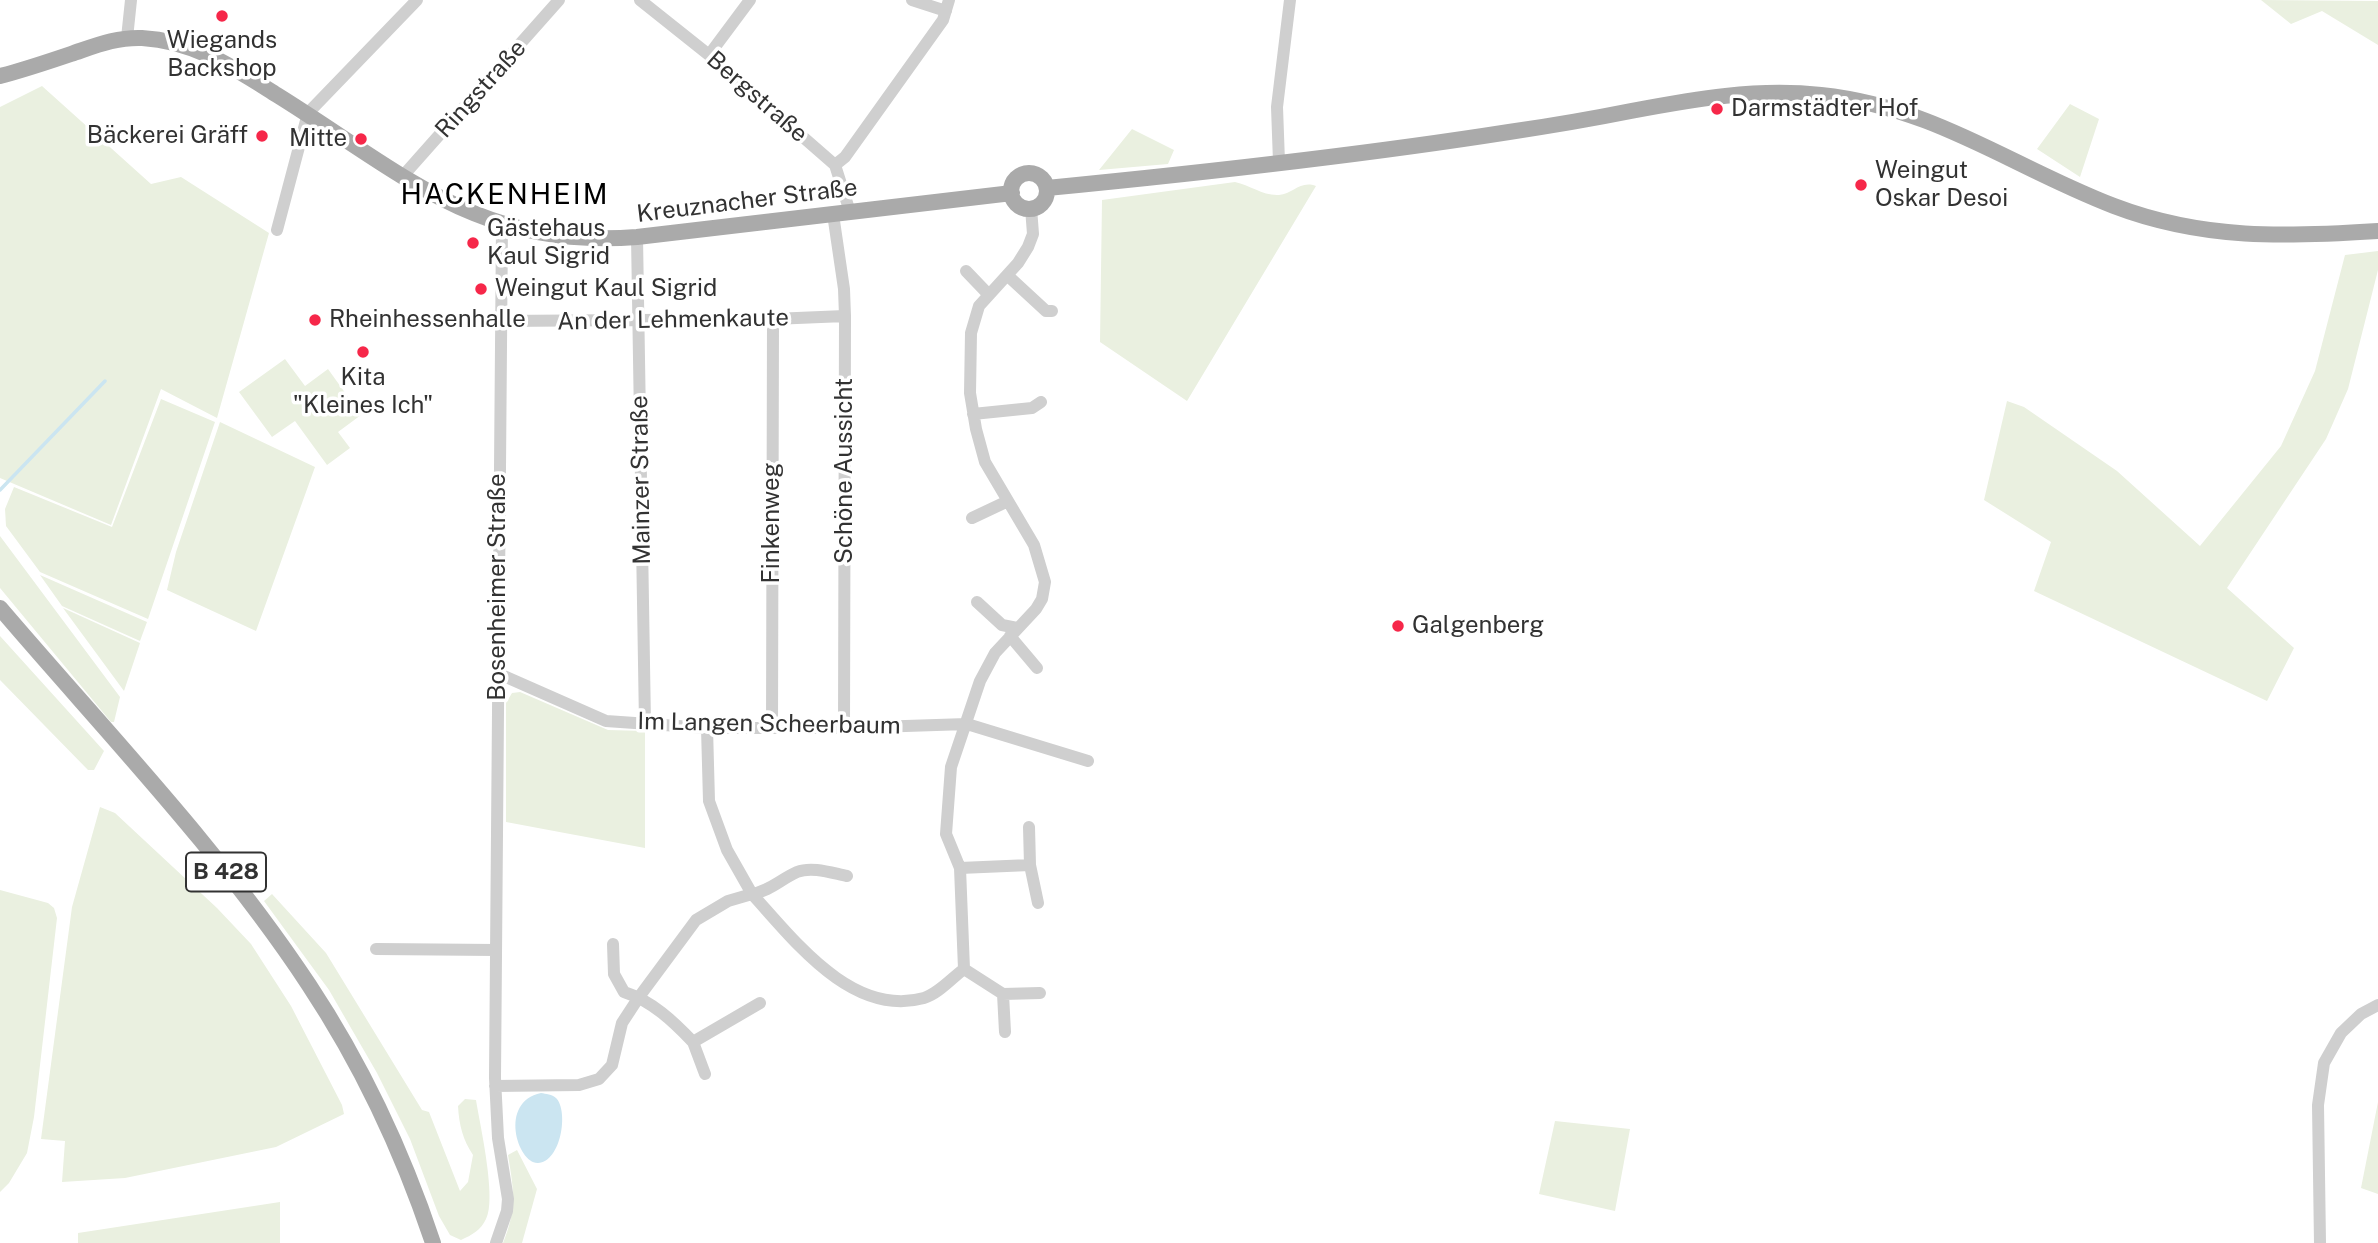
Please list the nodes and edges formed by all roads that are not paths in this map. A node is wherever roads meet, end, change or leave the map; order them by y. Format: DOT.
graph roads {
  1 [pos="131,0"];
  2 [pos="417,0"];
  3 [pos="559,0"];
  4 [pos="640,0"];
  5 [pos="750,0"];
  6 [pos="912,0"];
  7 [pos="1290,0"];
  8 [pos="948,6"];
  9 [pos="127,38"];
  10 [pos="709,55"];
  11 [pos="4,75"];
  12 [pos="308,113"];
  13 [pos="1279,162"];
  14 [pos="835,165"];
  15 [pos="402,177"];
  16 [pos="1046,188"];
  17 [pos="1012,193"];
  18 [pos="1031,208"];
  19 [pos="841,213"];
  20 [pos="502,224"];
  21 [pos="277,230"];
  22 [pos="2378,231"];
  23 [pos="637,237"];
  24 [pos="965,271"];
  25 [pos="1007,275"];
  26 [pos="989,295"];
  27 [pos="1052,311"];
  28 [pos="845,316"];
  29 [pos="773,319"];
  30 [pos="638,320"];
  31 [pos="500,321"];
  32 [pos="1041,402"];
  33 [pos="973,414"];
  34 [pos="1007,501"];
  35 [pos="972,518"];
  36 [pos="977,602"];
  37 [pos="0,608"];
  38 [pos="1014,632"];
  39 [pos="1037,668"];
  40 [pos="497,673"];
  41 [pos="645,724"];
  42 [pos="967,724"];
  43 [pos="772,727"];
  44 [pos="707,728"];
  45 [pos="844,729"];
  46 [pos="1088,761"];
  47 [pos="1029,827"];
  48 [pos="1030,865"];
  49 [pos="960,868"];
  50 [pos="847,876"];
  51 [pos="752,894"];
  52 [pos="1038,903"];
  53 [pos="613,944"];
  54 [pos="376,948"];
  55 [pos="496,950"];
  56 [pos="964,969"];
  57 [pos="1040,993"];
  58 [pos="1003,994"];
  59 [pos="639,997"];
  60 [pos="760,1003"];
  61 [pos="2378,1005"];
  62 [pos="1005,1032"];
  63 [pos="693,1042"];
  64 [pos="705,1074"];
  65 [pos="495,1086"];
  66 [pos="495,1241"];
  67 [pos="433,1243"];
  68 [pos="2320,1243"];
  1 -- 9 [label="street"];
  2 -- 12 [label="street"];
  3 -- 15 [label="street, Ringstraße"];
  4 -- 10 [label="street, Bergstraße"];
  5 -- 10 [label="street"];
  6 -- 8 [label="street"];
  7 -- 13 [label="street"];
  8 -- 14 [label="street"];
  9 -- 11 [label="main road, Kreuznacher Straße"];
  9 -- 12 [label="main road, Kreuznacher Straße"];
  10 -- 14 [label="street, Bergstraße"];
  12 -- 15 [label="main road, Kreuznacher Straße"];
  12 -- 21 [label="street"];
  13 -- 16 [label="main road"];
  13 -- 22 [label="main road"];
  14 -- 19 [label="street"];
  15 -- 20 [label="main road, Kreuznacher Straße"];
  16 -- 17 [label="main road"];
  16 -- 18 [label="main road"];
  17 -- 18 [label="main road"];
  17 -- 19 [label="main road, Kreuznacher Straße"];
  18 -- 25 [label="street"];
  19 -- 23 [label="main road, Kreuznacher Straße"];
  19 -- 28 [label="street, Schöne Aussicht"];
  20 -- 23 [label="main road, Kreuznacher Straße"];
  20 -- 31 [label="street, Bosenheimer Straße"];
  23 -- 30 [label="street, Mainzer Straße"];
  24 -- 26 [label="street"];
  25 -- 26 [label="street"];
  25 -- 27 [label="street"];
  26 -- 33 [label="street"];
  28 -- 29 [label="street, An der Lehmenkaute"];
  28 -- 45 [label="street, Schöne Aussicht"];
  29 -- 30 [label="street, An der Lehmenkaute"];
  29 -- 43 [label="street, Finkenweg"];
  30 -- 31 [label="street, An der Lehmenkaute"];
  30 -- 41 [label="street, Mainzer Straße"];
  31 -- 40 [label="street, Bosenheimer Straße"];
  32 -- 33 [label="street"];
  33 -- 34 [label="street"];
  34 -- 35 [label="street"];
  34 -- 38 [label="street"];
  36 -- 38 [label="street"];
  37 -- 67 [label="main road, B 428"];
  38 -- 39 [label="street"];
  38 -- 42 [label="street"];
  40 -- 41 [label="street, Im Langen Scheerbaum"];
  40 -- 55 [label="street, Bosenheimer Straße"];
  41 -- 44 [label="street, Im Langen Scheerbaum"];
  42 -- 45 [label="street, Im Langen Scheerbaum"];
  42 -- 46 [label="street, Im Langen Scheerbaum"];
  42 -- 49 [label="street"];
  43 -- 44 [label="street, Im Langen Scheerbaum"];
  43 -- 45 [label="street, Im Langen Scheerbaum"];
  44 -- 51 [label="street"];
  47 -- 48 [label="street"];
  48 -- 49 [label="street"];
  48 -- 52 [label="street"];
  49 -- 56 [label="street"];
  50 -- 51 [label="street"];
  51 -- 56 [label="street"];
  51 -- 59 [label="street"];
  53 -- 59 [label="street"];
  54 -- 55 [label="street"];
  55 -- 65 [label="street, Bosenheimer Straße"];
  56 -- 58 [label="street"];
  57 -- 58 [label="street"];
  58 -- 62 [label="street"];
  59 -- 63 [label="street"];
  59 -- 65 [label="street"];
  60 -- 63 [label="street"];
  61 -- 68 [label="street"];
  63 -- 64 [label="street"];
  65 -- 66 [label="street, Bosenheimer Straße"];
}
